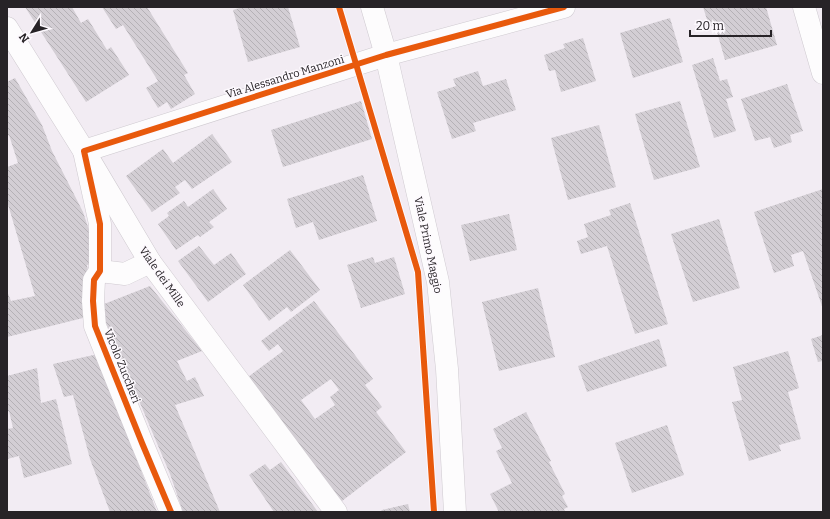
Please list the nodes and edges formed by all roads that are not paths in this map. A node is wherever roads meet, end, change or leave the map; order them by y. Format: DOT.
graph roads {
  1 [pos="372,7"];
  2 [pos="564,7"];
  3 [pos="804,7"];
  4 [pos="7,28"];
  5 [pos="386,55"];
  6 [pos="823,74"];
  7 [pos="84,151"];
  8 [pos="150,262"];
  9 [pos="100,271"];
  10 [pos="171,512"];
  11 [pos="336,512"];
  12 [pos="455,512"];
  1 -- 5 [label="street, Viale Primo Maggio"];
  2 -- 5 [label="street, Via Alessandro Manzoni"];
  3 -- 6 [label="street"];
  4 -- 7 [label="street, Viale dei Mille"];
  5 -- 7 [label="street, Via Alessandro Manzoni"];
  5 -- 12 [label="street, Viale Primo Maggio"];
  7 -- 8 [label="street, Viale dei Mille"];
  7 -- 9 [label="street, Vicolo Zuccheri"];
  8 -- 9 [label="street"];
  8 -- 11 [label="street, Viale dei Mille"];
  9 -- 10 [label="street, Vicolo Zuccheri"];
}
